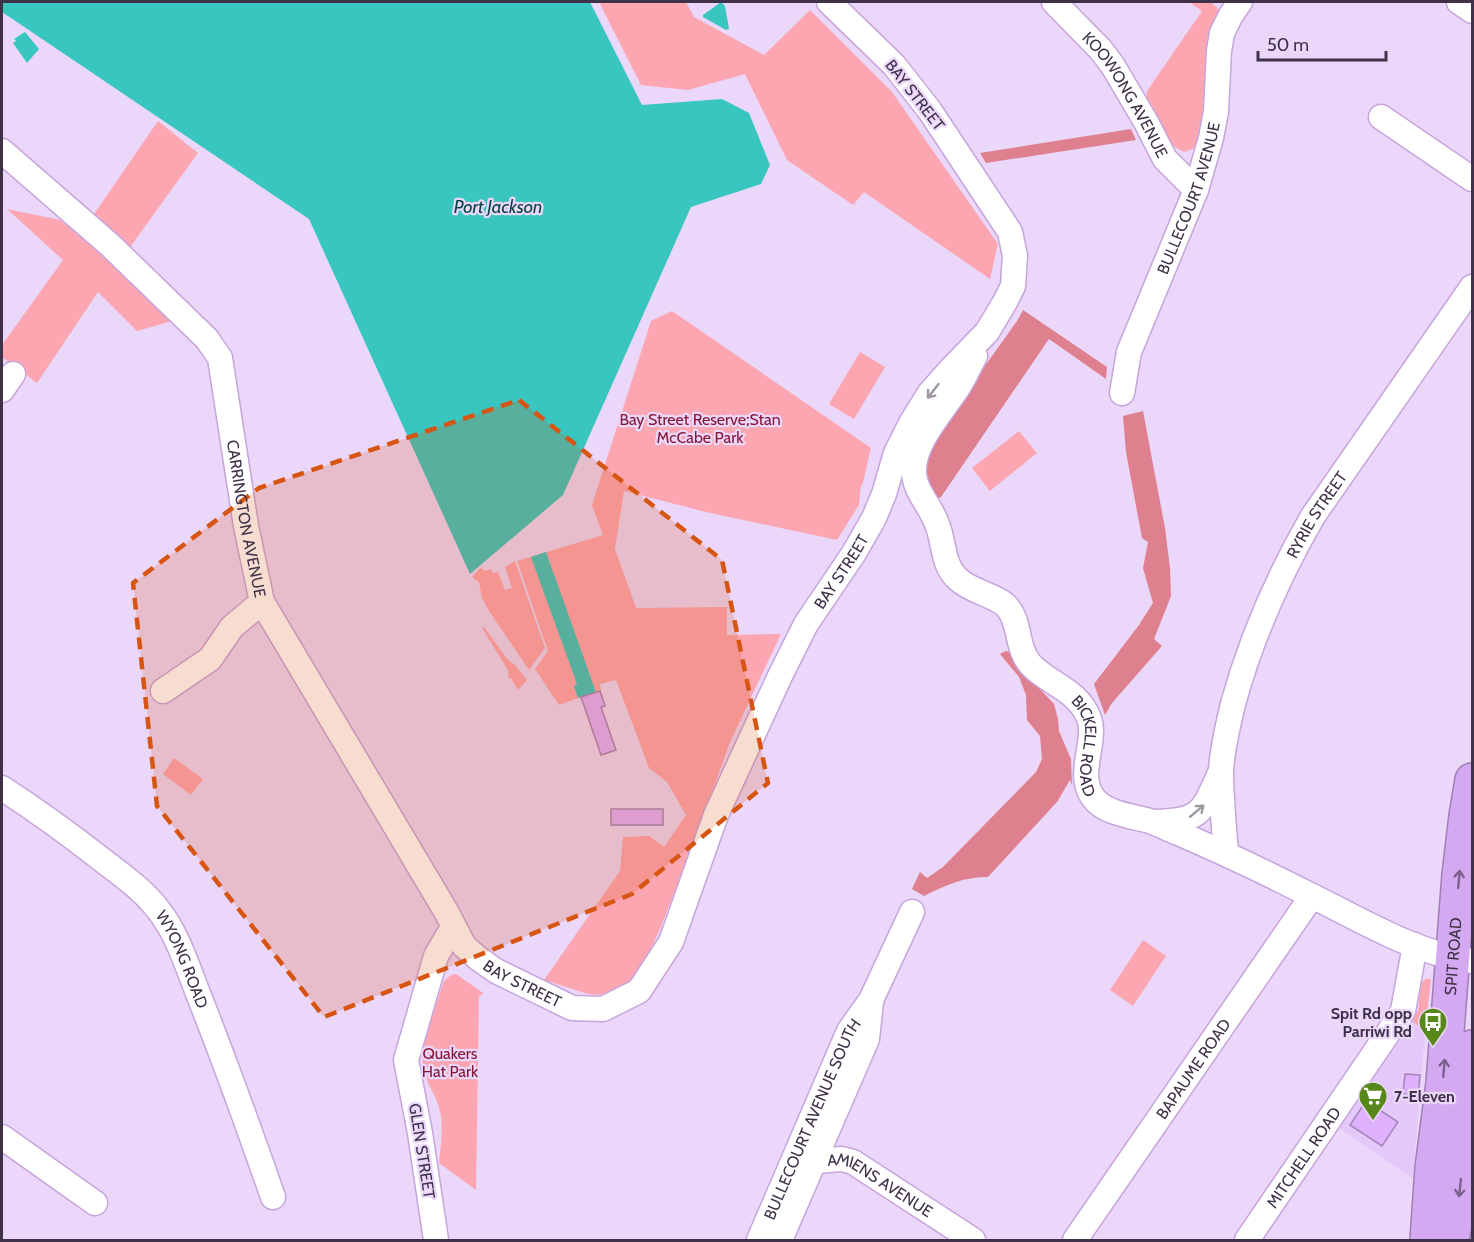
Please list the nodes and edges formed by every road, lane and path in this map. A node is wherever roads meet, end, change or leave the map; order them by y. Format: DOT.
graph roads {
  1 [pos="829,2"];
  2 [pos="1054,2"];
  3 [pos="1459,2"];
  4 [pos="1229,6"];
  5 [pos="1473,11"];
  6 [pos="1381,117"];
  7 [pos="2,152"];
  8 [pos="1473,179"];
  9 [pos="1196,190"];
  10 [pos="1473,287"];
  11 [pos="987,332"];
  12 [pos="1122,393"];
  13 [pos="262,602"];
  14 [pos="163,691"];
  15 [pos="1221,771"];
  16 [pos="1473,780"];
  17 [pos="2,788"];
  18 [pos="1153,822"];
  19 [pos="1226,853"];
  20 [pos="1312,896"];
  21 [pos="912,912"];
  22 [pos="453,927"];
  23 [pos="1415,945"];
  24 [pos="1463,959"];
  25 [pos="871,1000"];
  26 [pos="1473,1047"];
  27 [pos="1471,1088"];
  28 [pos="3,1140"];
  29 [pos="814,1161"];
  30 [pos="273,1197"];
  31 [pos="95,1203"];
  32 [pos="436,1240"];
  33 [pos="759,1240"];
  34 [pos="780,1240"];
  35 [pos="973,1240"];
  36 [pos="1075,1240"];
  37 [pos="1247,1240"];
  38 [pos="1427,1240"];
  39 [pos="1452,1240"];
  1 -- 11 [label="street, BAY STREET"];
  2 -- 9 [label="street, KOOWONG AVENUE"];
  3 -- 5 [label="street"];
  4 -- 9 [label="street, BULLECOURT AVENUE"];
  6 -- 8 [label="street"];
  7 -- 13 [label="street, CARRINGTON AVENUE"];
  9 -- 12 [label="street, BULLECOURT AVENUE"];
  10 -- 15 [label="street, RYRIE STREET"];
  11 -- 18 [label="street, BICKELL ROAD"];
  11 -- 22 [label="street, BAY STREET, one-way"];
  13 -- 14 [label="street"];
  13 -- 22 [label="street, CARRINGTON AVENUE"];
  18 -- 15 [label="street, RYRIE STREET, one-way"];
  15 -- 19 [label="street, RYRIE STREET"];
  24 -- 16 [label="highway, SPIT ROAD, one-way"];
  17 -- 30 [label="street, WYONG ROAD"];
  18 -- 19 [label="street, BICKELL ROAD"];
  19 -- 20 [label="street, BICKELL ROAD"];
  20 -- 23 [label="street, BICKELL ROAD"];
  20 -- 36 [label="street, BAPAUME ROAD"];
  21 -- 25 [label="street, BULLECOURT AVENUE SOUTH"];
  22 -- 32 [label="street, GLEN STREET"];
  23 -- 24 [label="street, BICKELL ROAD"];
  23 -- 37 [label="street, MITCHELL ROAD"];
  38 -- 24 [label="highway, SPIT ROAD, one-way"];
  25 -- 29 [label="street, BULLECOURT AVENUE SOUTH"];
  25 -- 33 [label="street, BULLECOURT AVENUE SOUTH"];
  26 -- 27 [label="highway"];
  27 -- 39 [label="highway, one-way"];
  28 -- 31 [label="street"];
  29 -- 34 [label="street, BULLECOURT AVENUE SOUTH"];
  29 -- 35 [label="street, AMIENS AVENUE"];
}
